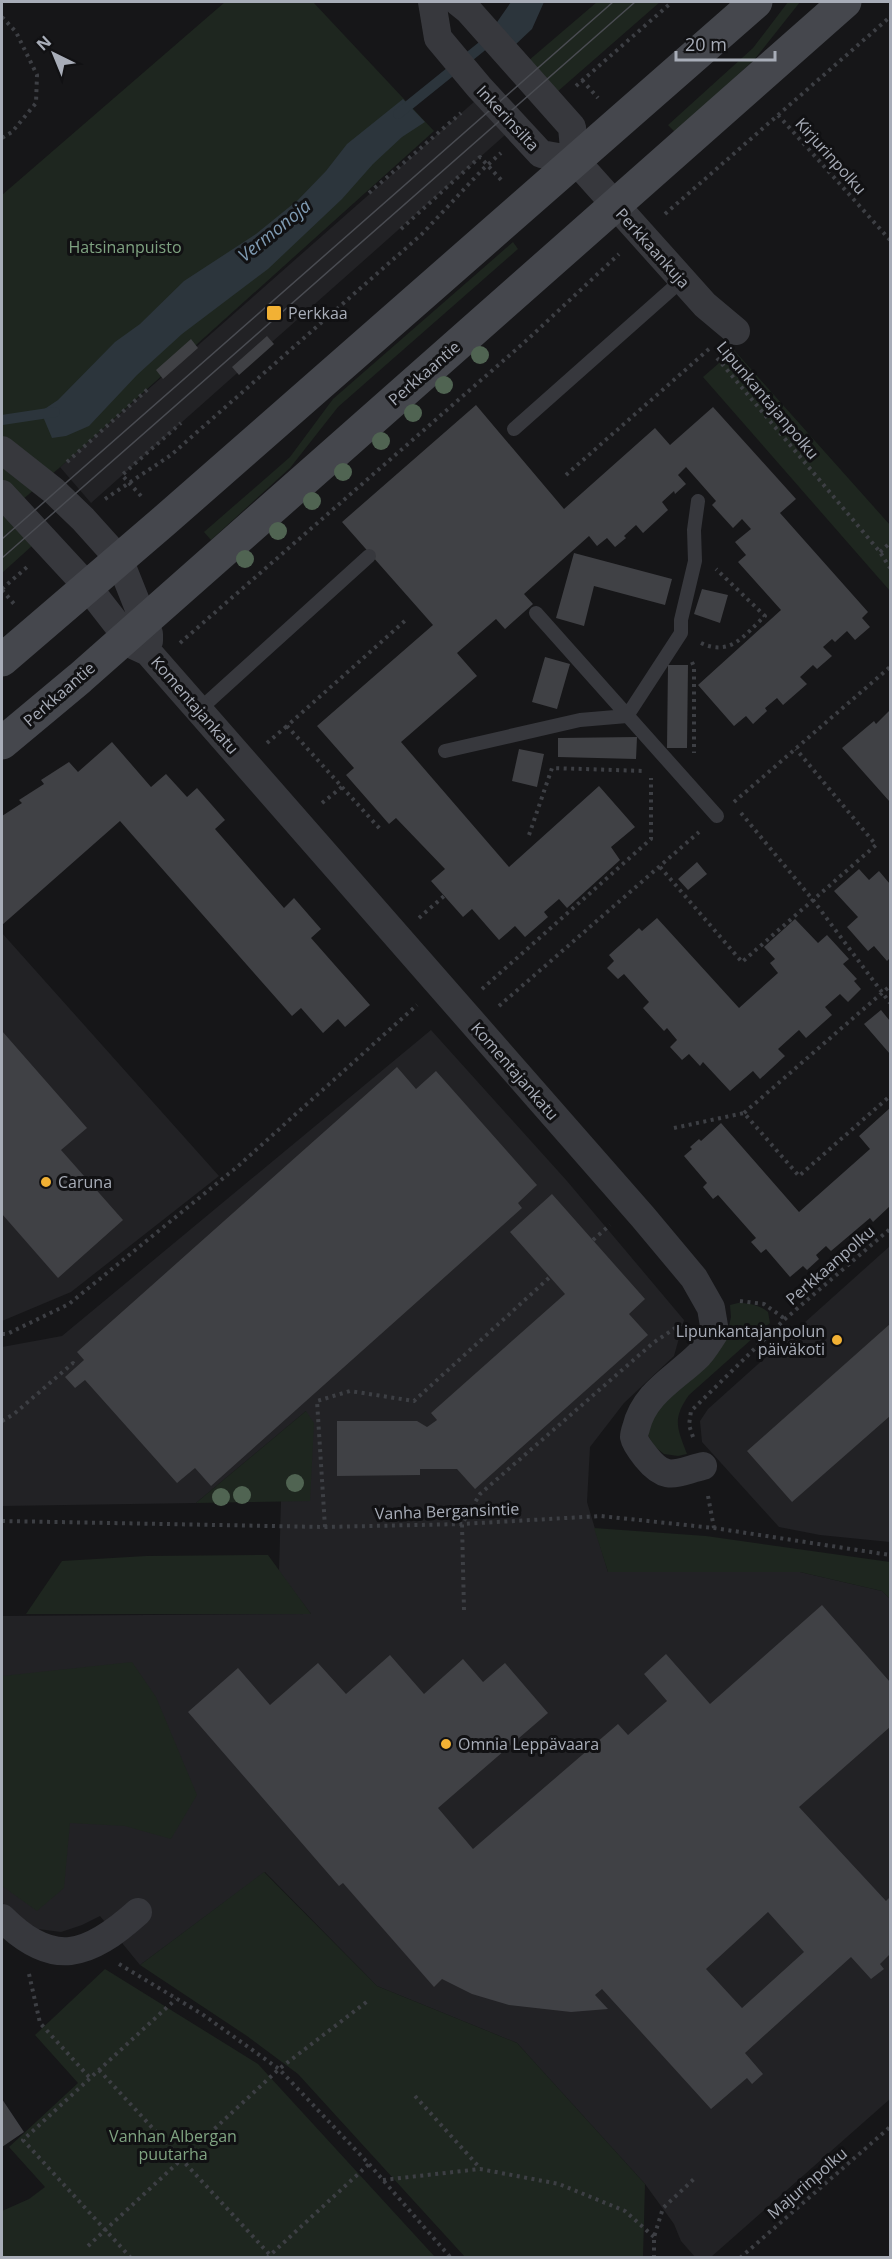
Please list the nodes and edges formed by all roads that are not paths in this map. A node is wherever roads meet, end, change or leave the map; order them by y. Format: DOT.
graph roads {
  1 [pos="432,2"];
  2 [pos="756,2"];
  3 [pos="845,2"];
  4 [pos="463,6"];
  5 [pos="575,160"];
  6 [pos="615,207"];
  7 [pos="682,280"];
  8 [pos="736,331"];
  9 [pos="514,429"];
  10 [pos="9,455"];
  11 [pos="2,494"];
  12 [pos="698,501"];
  13 [pos="369,556"];
  14 [pos="119,559"];
  15 [pos="87,586"];
  16 [pos="536,613"];
  17 [pos="144,643"];
  18 [pos="2,660"];
  19 [pos="199,710"];
  20 [pos="627,716"];
  21 [pos="2,743"];
  22 [pos="445,751"];
  23 [pos="717,816"];
  24 [pos="703,1466"];
  25 [pos="138,1912"];
  26 [pos="2,1918"];
  1 -- 5 [label="street, Inkerinsilta"];
  2 -- 5 [label="main road"];
  3 -- 6 [label="main road, Perkkaantie"];
  4 -- 5 [label="street"];
  5 -- 6 [label="street, Perkkaankuja"];
  5 -- 14 [label="main road"];
  6 -- 7 [label="street, Perkkaankuja"];
  6 -- 17 [label="main road, Perkkaantie"];
  7 -- 8 [label="street, Perkkaankuja"];
  7 -- 9 [label="lane"];
  10 -- 14 [label="street"];
  11 -- 15 [label="street"];
  12 -- 20 [label="lane"];
  13 -- 19 [label="lane"];
  14 -- 15 [label="main road"];
  14 -- 17 [label="street"];
  15 -- 17 [label="street, Komentajankatu"];
  15 -- 18 [label="main road"];
  16 -- 20 [label="lane"];
  17 -- 19 [label="street, Komentajankatu"];
  17 -- 21 [label="main road, Perkkaantie"];
  19 -- 24 [label="street, Komentajankatu"];
  20 -- 22 [label="lane"];
  20 -- 23 [label="lane"];
  25 -- 26 [label="street"];
}
